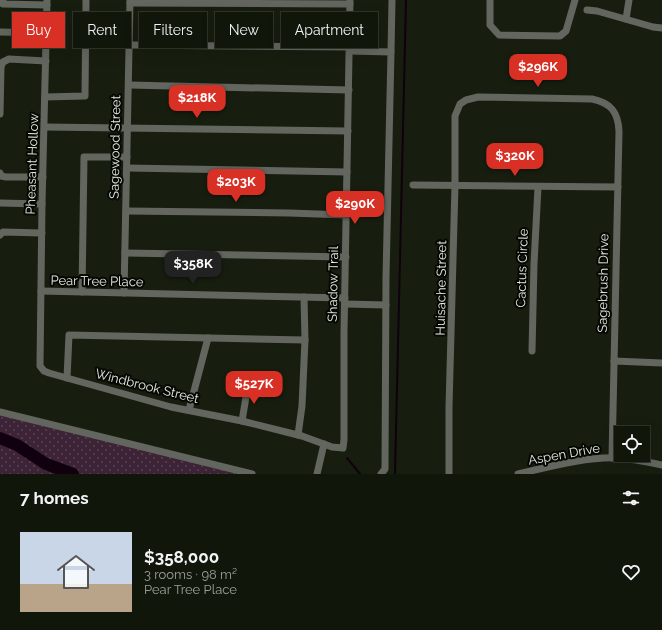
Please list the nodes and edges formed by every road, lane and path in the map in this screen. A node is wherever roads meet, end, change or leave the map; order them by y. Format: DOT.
graph roads {
  1 [pos="3,0"];
  2 [pos="86,0"];
  3 [pos="392,0"];
  4 [pos="490,0"];
  5 [pos="575,0"];
  6 [pos="629,0"];
  7 [pos="130,1"];
  8 [pos="350,2"];
  9 [pos="47,3"];
  10 [pos="587,10"];
  11 [pos="130,12"];
  12 [pos="626,19"];
  13 [pos="662,28"];
  14 [pos="0,32"];
  15 [pos="12,32"];
  16 [pos="131,45"];
  17 [pos="46,48"];
  18 [pos="129,48"];
  19 [pos="350,49"];
  20 [pos="391,52"];
  21 [pos="46,61"];
  22 [pos="128,85"];
  23 [pos="349,90"];
  24 [pos="45,97"];
  25 [pos="460,104"];
  26 [pos="0,114"];
  27 [pos="45,127"];
  28 [pos="128,128"];
  29 [pos="348,131"];
  30 [pos="127,157"];
  31 [pos="127,168"];
  32 [pos="347,172"];
  33 [pos="0,173"];
  34 [pos="43,178"];
  35 [pos="413,185"];
  36 [pos="455,185"];
  37 [pos="538,187"];
  38 [pos="618,187"];
  39 [pos="0,203"];
  40 [pos="42,204"];
  41 [pos="126,210"];
  42 [pos="346,215"];
  43 [pos="42,233"];
  44 [pos="0,235"];
  45 [pos="125,253"];
  46 [pos="346,257"];
  47 [pos="41,291"];
  48 [pos="82,292"];
  49 [pos="124,294"];
  50 [pos="304,297"];
  51 [pos="345,301"];
  52 [pos="386,305"];
  53 [pos="208,338"];
  54 [pos="305,340"];
  55 [pos="532,350"];
  56 [pos="614,361"];
  57 [pos="662,363"];
  58 [pos="40,366"];
  59 [pos="68,378"];
  60 [pos="248,385"];
  61 [pos="189,410"];
  62 [pos="0,412"];
  63 [pos="242,421"];
  64 [pos="298,435"];
  65 [pos="324,444"];
  66 [pos="343,448"];
  67 [pos="612,458"];
  68 [pos="662,465"];
  69 [pos="252,474"];
  70 [pos="317,474"];
  71 [pos="381,474"];
  72 [pos="449,474"];
  73 [pos="518,474"];
  1 -- 9 [label="street"];
  2 -- 24 [label="street"];
  3 -- 20 [label="street"];
  4 -- 5 [label="street"];
  6 -- 12 [label="street"];
  7 -- 8 [label="street"];
  7 -- 11 [label="street, Sagewood Street"];
  8 -- 19 [label="street, Shadow Trail"];
  10 -- 12 [label="street"];
  12 -- 13 [label="street"];
  14 -- 15 [label="street"];
  16 -- 19 [label="street"];
  17 -- 21 [label="street, Pheasant Hollow"];
  18 -- 22 [label="street, Sagewood Street"];
  19 -- 20 [label="street"];
  19 -- 23 [label="street, Shadow Trail"];
  20 -- 52 [label="street"];
  21 -- 24 [label="street, Pheasant Hollow"];
  21 -- 26 [label="street"];
  22 -- 23 [label="street"];
  22 -- 28 [label="street, Sagewood Street"];
  23 -- 29 [label="street, Shadow Trail"];
  24 -- 27 [label="street, Pheasant Hollow"];
  25 -- 36 [label="street, Huisache Street"];
  25 -- 38 [label="street, Sagebrush Drive"];
  27 -- 28 [label="street"];
  27 -- 34 [label="street, Pheasant Hollow"];
  28 -- 29 [label="street"];
  28 -- 30 [label="street, Sagewood Street"];
  29 -- 32 [label="street, Shadow Trail"];
  30 -- 31 [label="street, Sagewood Street"];
  30 -- 48 [label="street"];
  31 -- 32 [label="street"];
  31 -- 41 [label="street, Sagewood Street"];
  32 -- 42 [label="street, Shadow Trail"];
  33 -- 34 [label="street"];
  34 -- 40 [label="street, Pheasant Hollow"];
  35 -- 36 [label="street"];
  36 -- 37 [label="street"];
  36 -- 72 [label="street, Huisache Street"];
  37 -- 38 [label="street"];
  37 -- 55 [label="street, Cactus Circle"];
  38 -- 56 [label="street, Sagebrush Drive"];
  39 -- 40 [label="street"];
  40 -- 43 [label="street, Pheasant Hollow"];
  41 -- 42 [label="street"];
  41 -- 45 [label="street, Sagewood Street"];
  42 -- 46 [label="street, Shadow Trail"];
  43 -- 44 [label="street"];
  43 -- 47 [label="street, Pheasant Hollow"];
  45 -- 46 [label="street"];
  45 -- 49 [label="street, Sagewood Street"];
  46 -- 51 [label="street, Shadow Trail"];
  47 -- 48 [label="street, Pear Tree Place"];
  47 -- 58 [label="street, Pheasant Hollow"];
  48 -- 49 [label="street, Pear Tree Place"];
  49 -- 50 [label="street, Pear Tree Place"];
  50 -- 51 [label="street, Pear Tree Place"];
  50 -- 54 [label="street"];
  51 -- 52 [label="street, Pear Tree Place"];
  51 -- 66 [label="street, Shadow Trail"];
  52 -- 71 [label="street"];
  53 -- 54 [label="street"];
  53 -- 59 [label="street"];
  53 -- 61 [label="street"];
  54 -- 64 [label="street"];
  56 -- 57 [label="street"];
  56 -- 67 [label="street, Sagebrush Drive"];
  58 -- 59 [label="street, Windbrook Street"];
  59 -- 61 [label="street, Windbrook Street"];
  60 -- 63 [label="street"];
  61 -- 63 [label="street, Windbrook Street"];
  62 -- 69 [label="street"];
  63 -- 64 [label="street, Windbrook Street"];
  64 -- 65 [label="street, Windbrook Street"];
  65 -- 66 [label="street, Windbrook Street"];
  65 -- 70 [label="street"];
  67 -- 68 [label="street, Aspen Drive"];
  67 -- 73 [label="street, Aspen Drive"];
}
